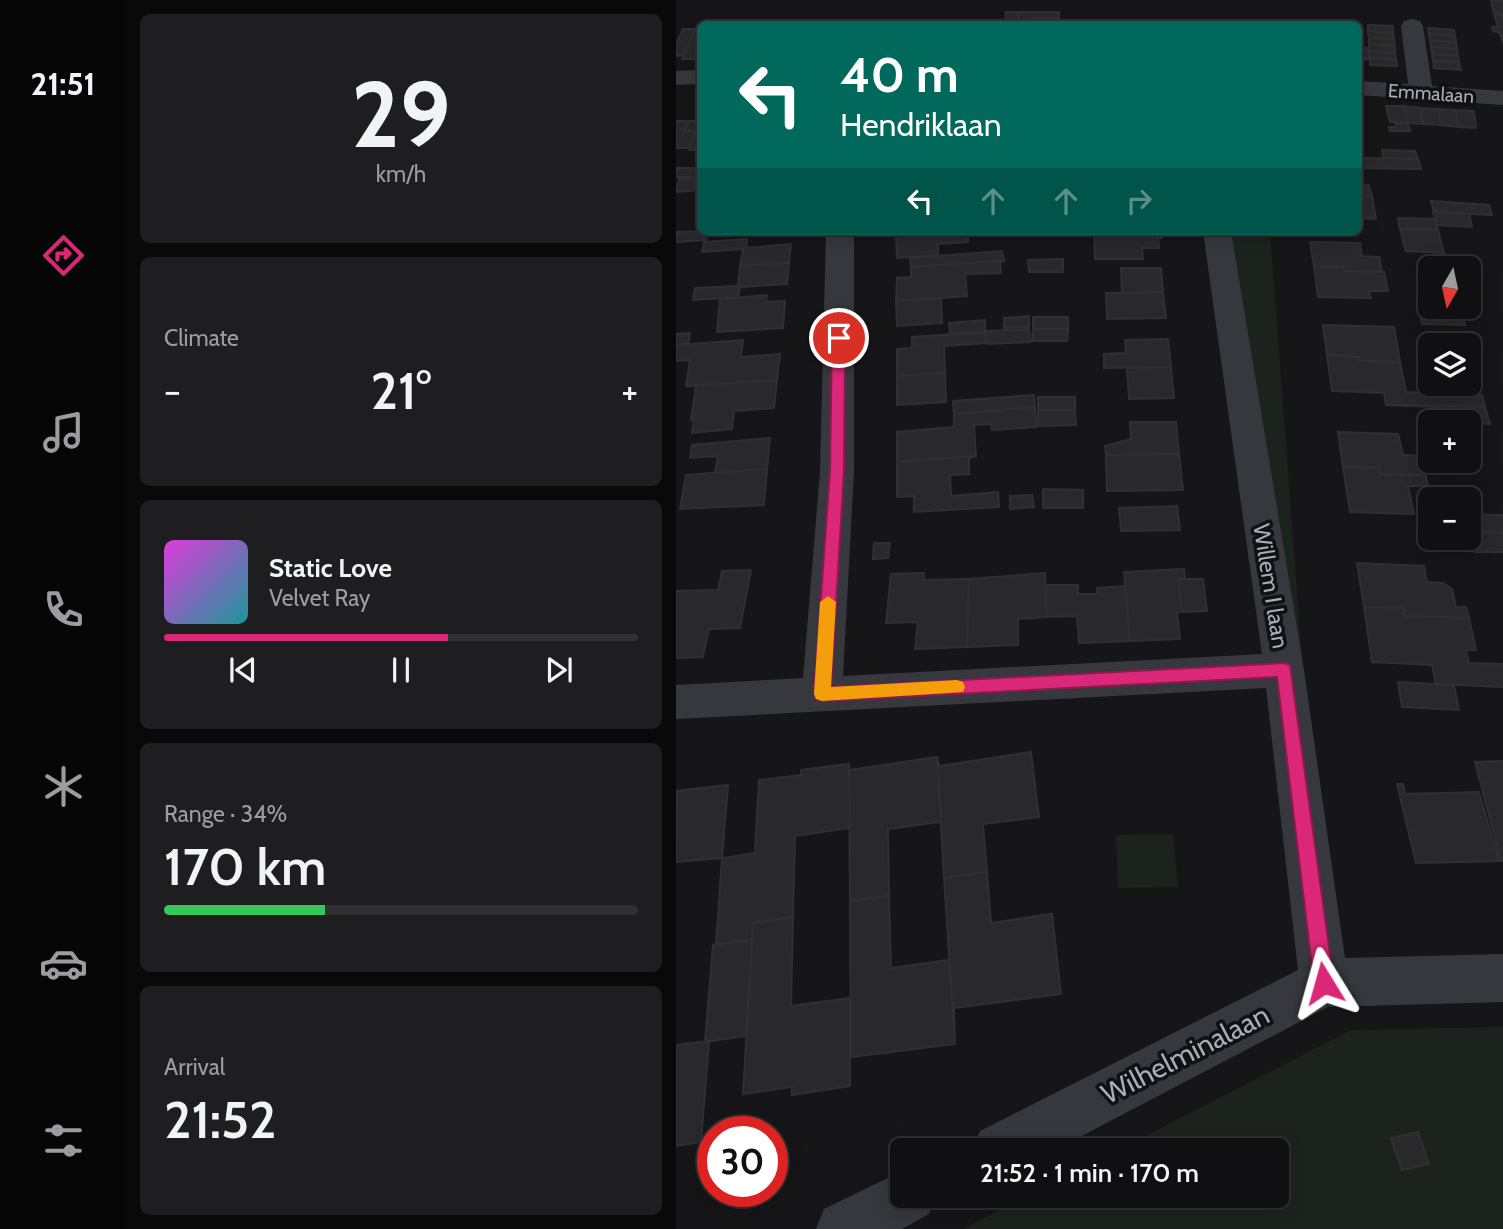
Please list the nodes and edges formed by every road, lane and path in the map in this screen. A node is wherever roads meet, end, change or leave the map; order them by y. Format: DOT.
graph roads {
  1 [pos="1412,26"];
  2 [pos="697,77"];
  3 [pos="676,78"];
  4 [pos="1362,88"];
  5 [pos="1421,93"];
  6 [pos="1504,98"];
  7 [pos="840,235"];
  8 [pos="1218,235"];
  9 [pos="1284,670"];
  10 [pos="822,694"];
  11 [pos="676,702"];
  12 [pos="1504,978"];
  13 [pos="1324,983"];
  14 [pos="1022,1138"];
  15 [pos="890,1205"];
  16 [pos="844,1229"];
  1 -- 5 [label="street"];
  2 -- 3 [label="street"];
  4 -- 5 [label="street, Emmalaan"];
  5 -- 6 [label="street, Emmalaan"];
  7 -- 10 [label="street"];
  8 -- 9 [label="street, Willem I laan"];
  9 -- 10 [label="street"];
  9 -- 13 [label="street, Willem I laan"];
  10 -- 11 [label="street"];
  12 -- 13 [label="street, Wilhelminalaan"];
  13 -- 14 [label="street, Wilhelminalaan"];
  15 -- 16 [label="street"];
}
